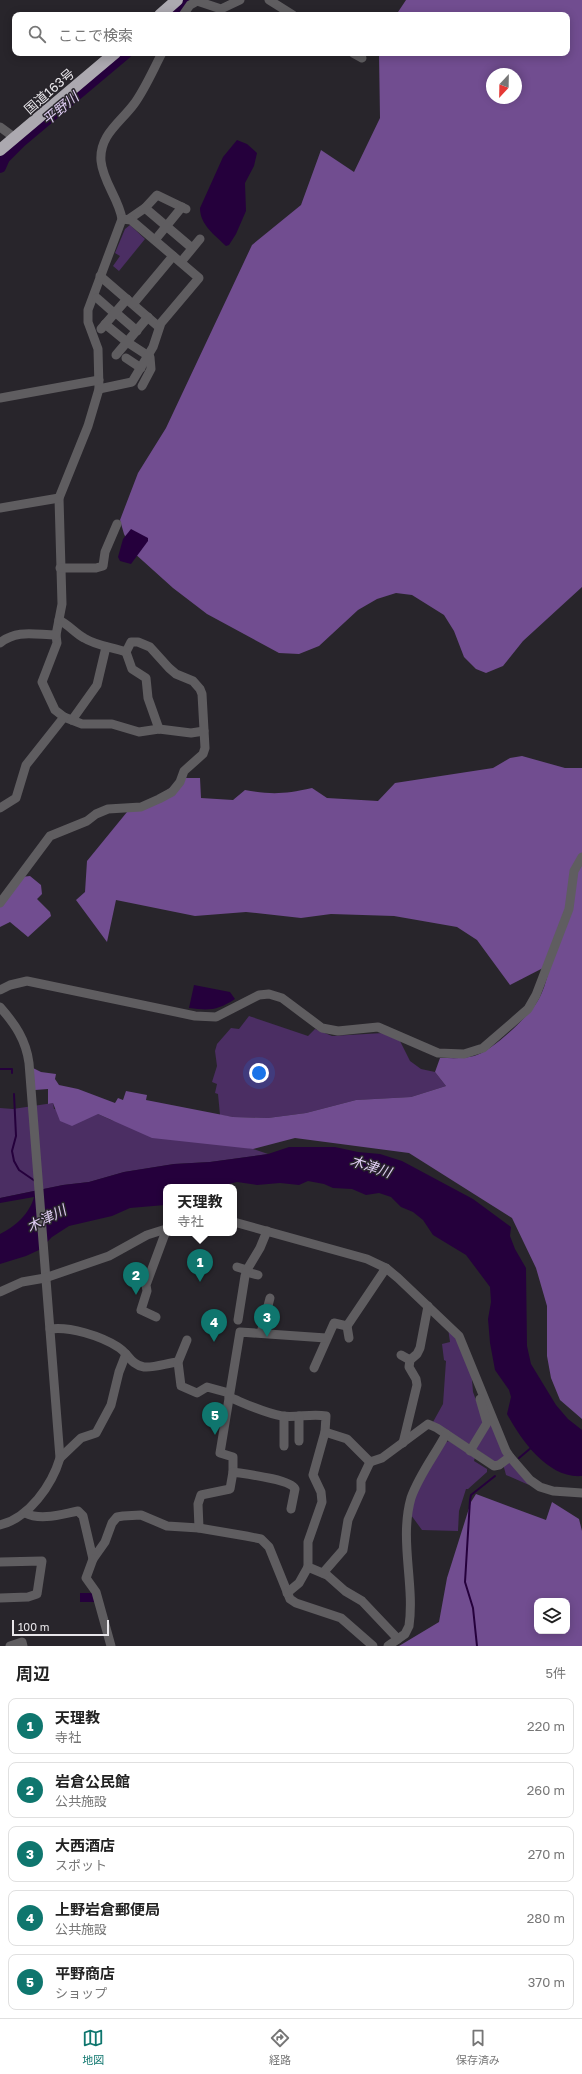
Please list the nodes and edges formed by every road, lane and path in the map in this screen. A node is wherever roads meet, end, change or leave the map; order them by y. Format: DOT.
graph roads {
  1 [pos="177,0"];
  2 [pos="240,0"];
  3 [pos="269,0"];
  4 [pos="190,2"];
  5 [pos="163,12"];
  6 [pos="185,12"];
  7 [pos="288,12"];
  8 [pos="111,56"];
  9 [pos="160,56"];
  10 [pos="0,127"];
  11 [pos="15,138"];
  12 [pos="0,150"];
  13 [pos="145,208"];
  14 [pos="125,219"];
  15 [pos="167,226"];
  16 [pos="200,239"];
  17 [pos="155,240"];
  18 [pos="192,248"];
  19 [pos="173,256"];
  20 [pos="181,262"];
  21 [pos="100,276"];
  22 [pos="97,298"];
  23 [pos="130,301"];
  24 [pos="114,313"];
  25 [pos="148,317"];
  26 [pos="159,327"];
  27 [pos="137,331"];
  28 [pos="127,342"];
  29 [pos="116,355"];
  30 [pos="149,356"];
  31 [pos="126,358"];
  32 [pos="141,368"];
  33 [pos="99,385"];
  34 [pos="142,386"];
  35 [pos="0,398"];
  36 [pos="59,498"];
  37 [pos="0,508"];
  38 [pos="117,524"];
  39 [pos="60,568"];
  40 [pos="59,620"];
  41 [pos="56,635"];
  42 [pos="0,643"];
  43 [pos="106,647"];
  44 [pos="126,652"];
  45 [pos="68,718"];
  46 [pos="159,729"];
  47 [pos="204,731"];
  48 [pos="0,808"];
  49 [pos="582,857"];
  50 [pos="0,903"];
  51 [pos="0,990"];
  52 [pos="0,1007"];
  53 [pos="237,1223"];
  54 [pos="244,1225"];
  55 [pos="163,1231"];
  56 [pos="267,1231"];
  57 [pos="241,1234"];
  58 [pos="164,1236"];
  59 [pos="236,1267"];
  60 [pos="386,1268"];
  61 [pos="247,1271"];
  62 [pos="258,1275"];
  63 [pos="45,1276"];
  64 [pos="0,1292"];
  65 [pos="270,1298"];
  66 [pos="428,1306"];
  67 [pos="156,1317"];
  68 [pos="238,1320"];
  69 [pos="347,1326"];
  70 [pos="50,1329"];
  71 [pos="261,1333"];
  72 [pos="326,1338"];
  73 [pos="349,1338"];
  74 [pos="187,1340"];
  75 [pos="126,1354"];
  76 [pos="401,1355"];
  77 [pos="410,1360"];
  78 [pos="178,1362"];
  79 [pos="314,1368"];
  80 [pos="477,1378"];
  81 [pos="229,1395"];
  82 [pos="284,1416"];
  83 [pos="299,1416"];
  84 [pos="325,1432"];
  85 [pos="446,1434"];
  86 [pos="298,1441"];
  87 [pos="403,1443"];
  88 [pos="284,1446"];
  89 [pos="470,1451"];
  90 [pos="510,1457"];
  91 [pos="60,1458"];
  92 [pos="370,1462"];
  93 [pos="232,1472"];
  94 [pos="582,1493"];
  95 [pos="291,1509"];
  96 [pos="25,1513"];
  97 [pos="0,1525"];
  98 [pos="199,1528"];
  99 [pos="93,1559"];
  100 [pos="0,1562"];
  101 [pos="308,1567"];
  102 [pos="323,1573"];
  103 [pos="287,1593"];
  104 [pos="0,1598"];
  105 [pos="398,1639"];
  106 [pos="10,1646"];
  107 [pos="23,1646"];
  108 [pos="111,1646"];
  109 [pos="373,1646"];
  110 [pos="388,1646"];
  1 -- 5 [label="highway"];
  2 -- 4 [label="street"];
  3 -- 7 [label="street"];
  4 -- 6 [label="street"];
  8 -- 11 [label="highway, 国道163号"];
  9 -- 14 [label="street"];
  10 -- 11 [label="street"];
  11 -- 12 [label="highway, 国道163号"];
  13 -- 14 [label="street"];
  13 -- 15 [label="street"];
  13 -- 15 [label="street"];
  14 -- 17 [label="street"];
  14 -- 21 [label="street"];
  15 -- 17 [label="street"];
  15 -- 18 [label="street"];
  16 -- 18 [label="street"];
  17 -- 19 [label="street"];
  18 -- 20 [label="street"];
  19 -- 20 [label="street"];
  19 -- 23 [label="street"];
  20 -- 26 [label="street"];
  21 -- 23 [label="street"];
  21 -- 33 [label="street"];
  22 -- 24 [label="street"];
  23 -- 24 [label="street"];
  23 -- 25 [label="street"];
  24 -- 27 [label="street"];
  24 -- 28 [label="street"];
  25 -- 26 [label="street"];
  25 -- 27 [label="street"];
  26 -- 30 [label="street"];
  27 -- 28 [label="street"];
  28 -- 29 [label="street"];
  28 -- 30 [label="street"];
  30 -- 32 [label="street"];
  30 -- 34 [label="street"];
  31 -- 32 [label="street"];
  32 -- 33 [label="street"];
  33 -- 35 [label="street"];
  33 -- 36 [label="street"];
  36 -- 37 [label="street"];
  36 -- 39 [label="street"];
  38 -- 39 [label="street"];
  39 -- 40 [label="street"];
  40 -- 41 [label="street"];
  40 -- 43 [label="street"];
  41 -- 42 [label="street"];
  41 -- 45 [label="street"];
  43 -- 44 [label="street"];
  43 -- 45 [label="street"];
  44 -- 46 [label="street"];
  44 -- 47 [label="street"];
  45 -- 46 [label="street"];
  45 -- 48 [label="street"];
  46 -- 47 [label="street"];
  47 -- 50 [label="street"];
  49 -- 51 [label="street"];
  52 -- 63 [label="street"];
  53 -- 54 [label="street"];
  54 -- 56 [label="street"];
  54 -- 57 [label="street"];
  55 -- 63 [label="street"];
  56 -- 60 [label="street"];
  56 -- 61 [label="street"];
  58 -- 67 [label="street"];
  59 -- 61 [label="street"];
  60 -- 66 [label="street"];
  60 -- 69 [label="street"];
  61 -- 62 [label="street"];
  61 -- 68 [label="street"];
  63 -- 64 [label="street"];
  63 -- 70 [label="street"];
  65 -- 71 [label="street"];
  66 -- 77 [label="street"];
  66 -- 80 [label="street"];
  69 -- 72 [label="street"];
  69 -- 73 [label="street"];
  70 -- 75 [label="street"];
  70 -- 91 [label="street"];
  71 -- 72 [label="street"];
  71 -- 81 [label="street"];
  72 -- 79 [label="street"];
  74 -- 78 [label="street"];
  75 -- 78 [label="street"];
  75 -- 91 [label="street"];
  76 -- 77 [label="street"];
  77 -- 87 [label="street"];
  78 -- 81 [label="street"];
  80 -- 89 [label="street"];
  80 -- 90 [label="street"];
  81 -- 82 [label="street"];
  81 -- 93 [label="street"];
  82 -- 83 [label="street"];
  82 -- 88 [label="street"];
  83 -- 84 [label="street"];
  83 -- 86 [label="street"];
  84 -- 92 [label="street"];
  84 -- 101 [label="street"];
  85 -- 87 [label="street"];
  85 -- 89 [label="street"];
  85 -- 105 [label="street"];
  87 -- 92 [label="street"];
  89 -- 90 [label="street"];
  90 -- 94 [label="street"];
  91 -- 96 [label="street"];
  92 -- 102 [label="street"];
  93 -- 95 [label="street"];
  93 -- 98 [label="street"];
  96 -- 97 [label="street"];
  96 -- 99 [label="street"];
  98 -- 99 [label="street"];
  98 -- 103 [label="street"];
  99 -- 108 [label="street"];
  100 -- 104 [label="street"];
  101 -- 102 [label="street"];
  101 -- 103 [label="street"];
  102 -- 105 [label="street"];
  103 -- 109 [label="street"];
  105 -- 110 [label="street"];
  106 -- 107 [label="street"];
}
